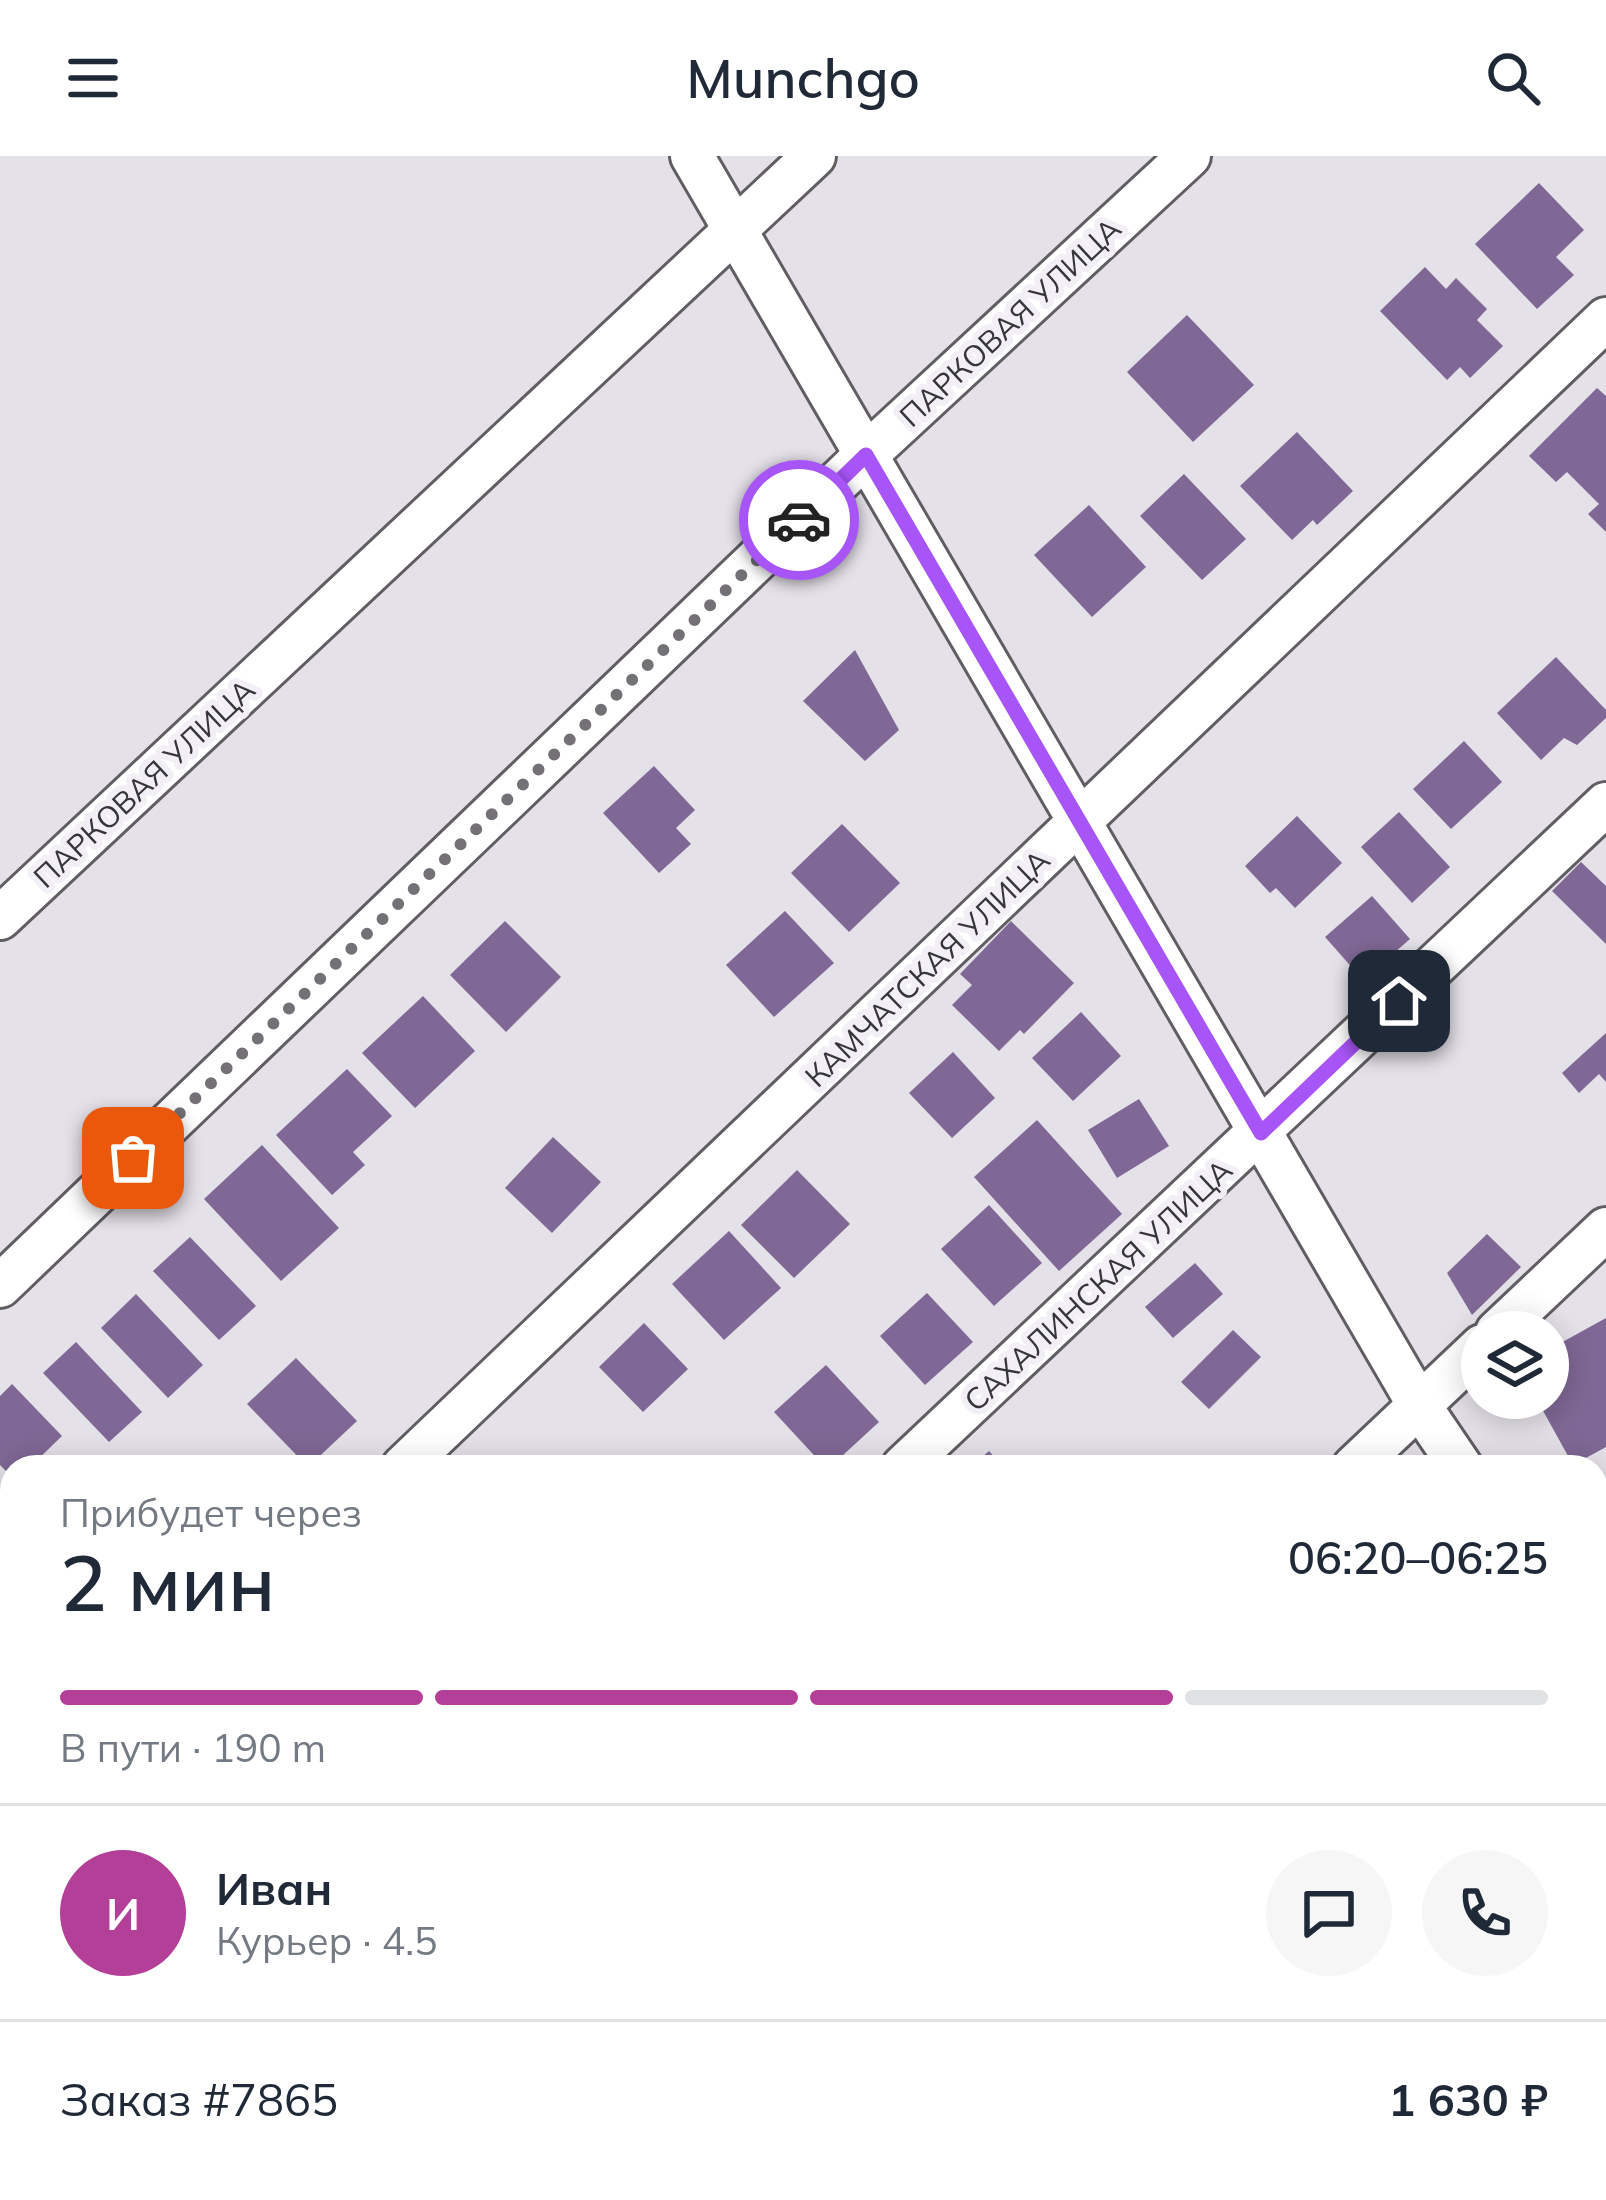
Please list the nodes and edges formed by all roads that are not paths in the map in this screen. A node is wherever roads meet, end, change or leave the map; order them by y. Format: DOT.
graph roads {
  1 [pos="692,156"];
  2 [pos="814,156"];
  3 [pos="1189,156"];
  4 [pos="736,230"];
  5 [pos="1606,319"];
  6 [pos="866,455"];
  7 [pos="1606,804"];
  8 [pos="1080,822"];
  9 [pos="0,918"];
  10 [pos="1261,1133"];
  11 [pos="1606,1229"];
  12 [pos="0,1286"];
  13 [pos="1519,1311"];
  14 [pos="1461,1366"];
  15 [pos="1419,1406"];
  16 [pos="416,1455"];
  17 [pos="916,1455"];
  18 [pos="1367,1455"];
  19 [pos="1453,1455"];
  1 -- 4 [label="street"];
  2 -- 4 [label="street, ПАРКОВАЯ УЛИЦА"];
  3 -- 6 [label="street, ПАРКОВАЯ УЛИЦА"];
  4 -- 6 [label="street"];
  4 -- 9 [label="street, ПАРКОВАЯ УЛИЦА"];
  5 -- 8 [label="street, КАМЧАТСКАЯ УЛИЦА"];
  6 -- 8 [label="street"];
  6 -- 12 [label="street, ПАРКОВАЯ УЛИЦА"];
  7 -- 10 [label="street, САХАЛИНСКАЯ УЛИЦА"];
  8 -- 10 [label="street"];
  8 -- 16 [label="street, КАМЧАТСКАЯ УЛИЦА"];
  10 -- 15 [label="street"];
  10 -- 17 [label="street, САХАЛИНСКАЯ УЛИЦА"];
  11 -- 13 [label="street"];
  14 -- 15 [label="street"];
  15 -- 18 [label="street"];
  15 -- 19 [label="street"];
}
